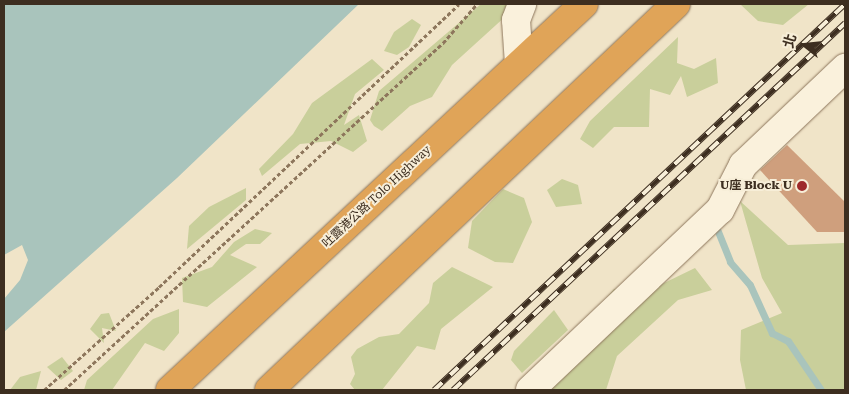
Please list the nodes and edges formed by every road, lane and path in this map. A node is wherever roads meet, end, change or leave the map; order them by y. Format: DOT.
graph roads {
  1 [pos="459,4"];
  2 [pos="477,4"];
  3 [pos="522,4"];
  4 [pos="584,4"];
  5 [pos="676,4"];
  6 [pos="519,64"];
  7 [pos="845,68"];
  8 [pos="44,390"];
  9 [pos="64,390"];
  10 [pos="170,390"];
  11 [pos="268,390"];
  12 [pos="530,390"];
  1 -- 8 [label="path"];
  2 -- 9 [label="path"];
  3 -- 6 [label="lane"];
  4 -- 6 [label="highway, 吐露港公路 Tolo Highway"];
  5 -- 11 [label="highway"];
  6 -- 10 [label="highway, 吐露港公路 Tolo Highway"];
  7 -- 12 [label="lane"];
}
